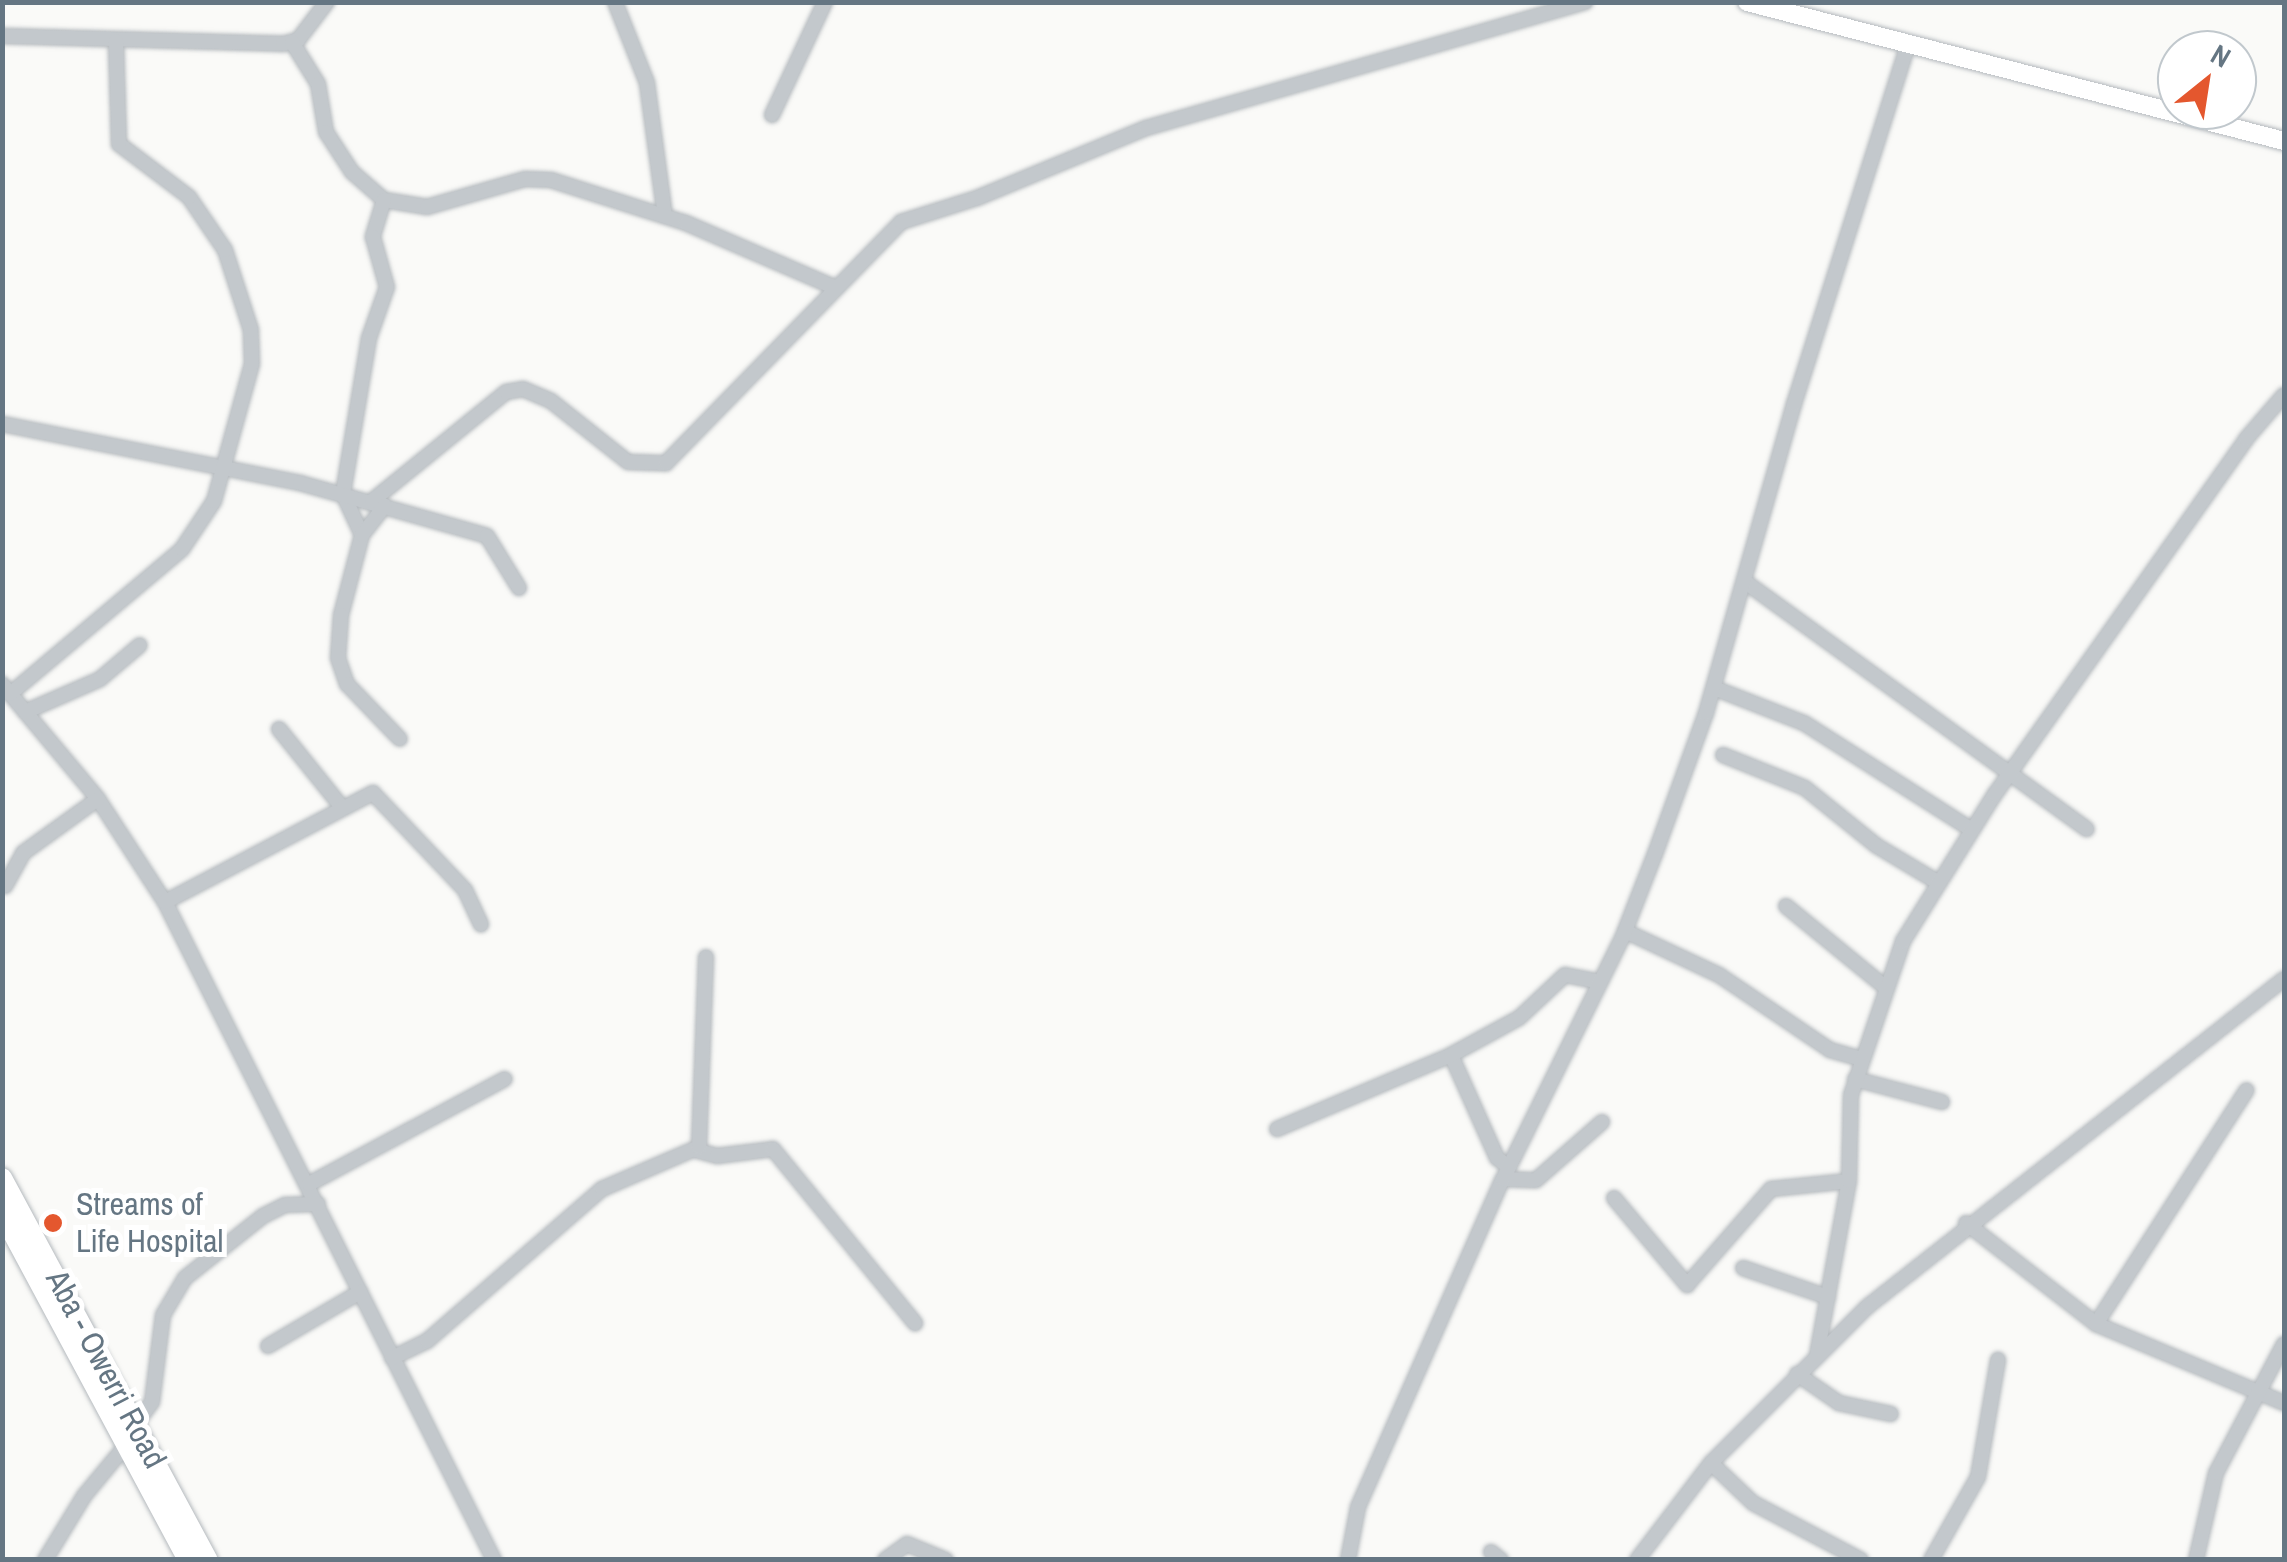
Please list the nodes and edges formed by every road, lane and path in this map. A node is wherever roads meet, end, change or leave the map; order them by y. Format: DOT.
graph roads {
  1 [pos="327,2"];
  2 [pos="614,2"];
  3 [pos="825,2"];
  4 [pos="1584,2"];
  5 [pos="1747,2"];
  6 [pos="2,36"];
  7 [pos="116,41"];
  8 [pos="292,42"];
  9 [pos="1908,44"];
  10 [pos="772,115"];
  11 [pos="2284,140"];
  12 [pos="384,200"];
  13 [pos="665,216"];
  14 [pos="834,287"];
  15 [pos="2284,395"];
  16 [pos="2,424"];
  17 [pos="226,468"];
  18 [pos="343,494"];
  19 [pos="378,503"];
  20 [pos="362,535"];
  21 [pos="1744,581"];
  22 [pos="518,588"];
  23 [pos="140,644"];
  24 [pos="1714,688"];
  25 [pos="6,689"];
  26 [pos="25,712"];
  27 [pos="279,729"];
  28 [pos="400,739"];
  29 [pos="1724,755"];
  30 [pos="2011,771"];
  31 [pos="98,800"];
  32 [pos="342,806"];
  33 [pos="2086,829"];
  34 [pos="1972,830"];
  35 [pos="1939,883"];
  36 [pos="5,886"];
  37 [pos="165,902"];
  38 [pos="1786,906"];
  39 [pos="481,925"];
  40 [pos="1624,931"];
  41 [pos="706,957"];
  42 [pos="2284,978"];
  43 [pos="1600,982"];
  44 [pos="1885,987"];
  45 [pos="1451,1054"];
  46 [pos="1861,1060"];
  47 [pos="1856,1079"];
  48 [pos="505,1080"];
  49 [pos="2247,1090"];
  50 [pos="1942,1102"];
  51 [pos="1602,1122"];
  52 [pos="1277,1129"];
  53 [pos="695,1150"];
  54 [pos="1506,1173"];
  55 [pos="2,1178"];
  56 [pos="1850,1182"];
  57 [pos="309,1184"];
  58 [pos="1614,1198"];
  59 [pos="318,1204"];
  60 [pos="2,1213"];
  61 [pos="1966,1223"];
  62 [pos="1743,1268"];
  63 [pos="360,1292"];
  64 [pos="1828,1298"];
  65 [pos="916,1322"];
  66 [pos="2096,1324"];
  67 [pos="2284,1344"];
  68 [pos="268,1346"];
  69 [pos="1817,1355"];
  70 [pos="392,1358"];
  71 [pos="1998,1360"];
  72 [pos="1797,1374"];
  73 [pos="2258,1392"];
  74 [pos="2284,1404"];
  75 [pos="1891,1414"];
  76 [pos="132,1434"];
  77 [pos="1712,1462"];
  78 [pos="45,1560"];
  79 [pos="188,1560"];
  80 [pos="208,1560"];
  81 [pos="494,1560"];
  82 [pos="884,1560"];
  83 [pos="946,1560"];
  84 [pos="1348,1560"];
  85 [pos="1636,1560"];
  86 [pos="1860,1560"];
  87 [pos="1931,1560"];
  88 [pos="2196,1560"];
  1 -- 8 [label="street"];
  2 -- 13 [label="street"];
  3 -- 10 [label="street"];
  4 -- 14 [label="street"];
  5 -- 9 [label="main road"];
  6 -- 7 [label="street"];
  7 -- 8 [label="street"];
  7 -- 17 [label="street"];
  8 -- 12 [label="street"];
  9 -- 11 [label="main road"];
  9 -- 21 [label="street"];
  12 -- 13 [label="street"];
  12 -- 18 [label="street"];
  13 -- 14 [label="street"];
  14 -- 19 [label="street"];
  15 -- 30 [label="street"];
  16 -- 17 [label="street"];
  17 -- 18 [label="street"];
  17 -- 25 [label="street"];
  18 -- 19 [label="street"];
  18 -- 20 [label="street"];
  19 -- 20 [label="street"];
  19 -- 22 [label="street"];
  20 -- 28 [label="street"];
  21 -- 24 [label="street"];
  21 -- 30 [label="street"];
  23 -- 26 [label="street"];
  24 -- 34 [label="street"];
  24 -- 40 [label="street"];
  25 -- 26 [label="street"];
  26 -- 31 [label="street"];
  27 -- 32 [label="street"];
  29 -- 35 [label="street"];
  30 -- 33 [label="street"];
  30 -- 34 [label="street"];
  31 -- 36 [label="street"];
  31 -- 37 [label="street"];
  32 -- 37 [label="street"];
  32 -- 39 [label="street"];
  34 -- 35 [label="street"];
  35 -- 44 [label="street"];
  37 -- 57 [label="street"];
  38 -- 44 [label="street"];
  40 -- 43 [label="street"];
  40 -- 46 [label="street"];
  41 -- 53 [label="street"];
  42 -- 61 [label="street"];
  43 -- 45 [label="street"];
  43 -- 54 [label="street"];
  44 -- 46 [label="street"];
  45 -- 52 [label="street"];
  45 -- 54 [label="street"];
  46 -- 47 [label="street"];
  47 -- 50 [label="street"];
  47 -- 56 [label="street"];
  48 -- 57 [label="street"];
  49 -- 66 [label="street"];
  51 -- 54 [label="street"];
  53 -- 65 [label="street"];
  53 -- 70 [label="street"];
  54 -- 84 [label="street"];
  55 -- 76 [label="highway, Aba - Owerri Road"];
  56 -- 58 [label="street"];
  56 -- 64 [label="street"];
  57 -- 59 [label="street"];
  59 -- 63 [label="street"];
  59 -- 76 [label="street"];
  60 -- 76 [label="highway, Aba - Owerri Road"];
  61 -- 66 [label="street"];
  61 -- 69 [label="street"];
  62 -- 64 [label="street"];
  63 -- 68 [label="street"];
  63 -- 70 [label="street"];
  64 -- 69 [label="street"];
  66 -- 73 [label="street"];
  67 -- 73 [label="street"];
  69 -- 72 [label="street"];
  70 -- 81 [label="street"];
  71 -- 87 [label="street"];
  72 -- 75 [label="street"];
  72 -- 77 [label="street"];
  73 -- 74 [label="street"];
  73 -- 88 [label="street"];
  76 -- 78 [label="street"];
  76 -- 79 [label="highway, Aba - Owerri Road"];
  76 -- 80 [label="highway, Aba - Owerri Road"];
  77 -- 85 [label="street"];
  77 -- 86 [label="street"];
  82 -- 83 [label="street"];
}
